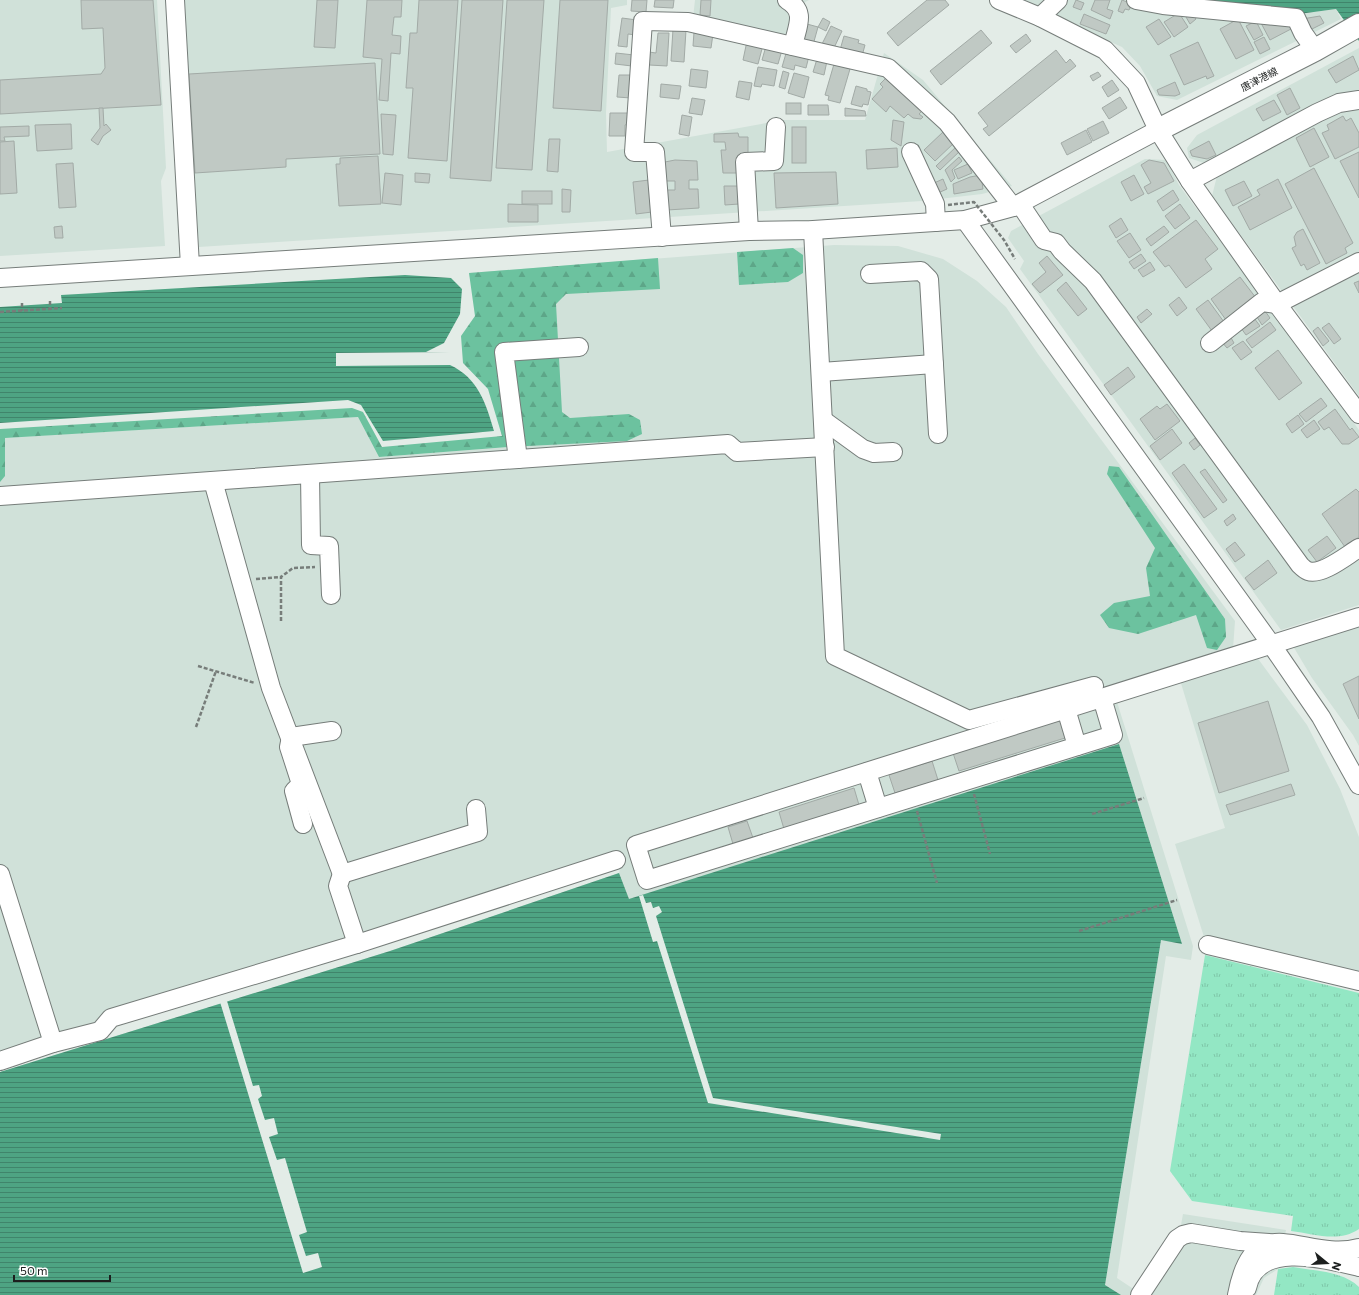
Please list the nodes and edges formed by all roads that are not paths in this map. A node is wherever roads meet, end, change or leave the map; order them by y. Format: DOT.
graph roads {
  1 [pos="174,0"];
  2 [pos="787,0"];
  3 [pos="999,0"];
  4 [pos="1058,0"];
  5 [pos="1136,0"];
  6 [pos="1040,17"];
  7 [pos="1354,28"];
  8 [pos="793,46"];
  9 [pos="1315,50"];
  10 [pos="1359,100"];
  11 [pos="776,128"];
  12 [pos="1158,130"];
  13 [pos="911,152"];
  14 [pos="1190,181"];
  15 [pos="1016,206"];
  16 [pos="965,220"];
  17 [pos="936,222"];
  18 [pos="813,230"];
  19 [pos="749,231"];
  20 [pos="662,237"];
  21 [pos="1359,262"];
  22 [pos="190,266"];
  23 [pos="870,274"];
  24 [pos="0,278"];
  25 [pos="1277,304"];
  26 [pos="1210,343"];
  27 [pos="579,348"];
  28 [pos="934,364"];
  29 [pos="820,372"];
  30 [pos="1359,414"];
  31 [pos="823,420"];
  32 [pos="938,434"];
  33 [pos="824,447"];
  34 [pos="893,452"];
  35 [pos="518,459"];
  36 [pos="310,474"];
  37 [pos="213,481"];
  38 [pos="0,496"];
  39 [pos="1359,548"];
  40 [pos="331,595"];
  41 [pos="1359,617"];
  42 [pos="1271,644"];
  43 [pos="1098,692"];
  44 [pos="1066,709"];
  45 [pos="332,731"];
  46 [pos="291,737"];
  47 [pos="1077,746"];
  48 [pos="867,772"];
  49 [pos="1359,785"];
  50 [pos="878,808"];
  51 [pos="476,809"];
  52 [pos="304,824"];
  53 [pos="616,860"];
  54 [pos="0,874"];
  55 [pos="342,874"];
  56 [pos="357,944"];
  57 [pos="1208,945"];
  58 [pos="1359,981"];
  59 [pos="54,1043"];
  60 [pos="0,1061"];
  61 [pos="1240,1241"];
  62 [pos="1269,1243"];
  63 [pos="1359,1248"];
  64 [pos="1248,1259"];
  65 [pos="1359,1267"];
  66 [pos="1140,1295"];
  67 [pos="1237,1295"];
  68 [pos="1246,1295"];
  1 -- 22 [label="street"];
  2 -- 8 [label="street"];
  3 -- 6 [label="street"];
  4 -- 6 [label="street"];
  5 -- 9 [label="street"];
  6 -- 12 [label="street"];
  7 -- 9 [label="main road, 唐津港線"];
  8 -- 15 [label="street"];
  8 -- 20 [label="street"];
  9 -- 12 [label="main road, 唐津港線"];
  10 -- 14 [label="street"];
  11 -- 19 [label="street"];
  12 -- 14 [label="street"];
  12 -- 15 [label="street"];
  13 -- 17 [label="street"];
  14 -- 25 [label="street"];
  15 -- 16 [label="street"];
  15 -- 39 [label="street"];
  16 -- 17 [label="street"];
  16 -- 42 [label="street"];
  17 -- 18 [label="street"];
  18 -- 19 [label="street"];
  18 -- 29 [label="street"];
  19 -- 20 [label="street"];
  20 -- 22 [label="street"];
  21 -- 25 [label="street"];
  22 -- 24 [label="street"];
  23 -- 28 [label="street"];
  25 -- 26 [label="street"];
  25 -- 30 [label="street"];
  27 -- 35 [label="street"];
  28 -- 29 [label="street"];
  28 -- 32 [label="street"];
  29 -- 31 [label="street"];
  31 -- 33 [label="street"];
  31 -- 34 [label="street"];
  33 -- 35 [label="street"];
  33 -- 43 [label="street"];
  35 -- 36 [label="street"];
  36 -- 37 [label="street"];
  36 -- 40 [label="street"];
  37 -- 38 [label="street"];
  37 -- 46 [label="street"];
  41 -- 42 [label="street"];
  42 -- 43 [label="street"];
  42 -- 49 [label="street"];
  43 -- 44 [label="street"];
  43 -- 47 [label="street"];
  44 -- 47 [label="street"];
  44 -- 48 [label="street"];
  45 -- 46 [label="street"];
  46 -- 52 [label="street"];
  46 -- 55 [label="street"];
  47 -- 50 [label="street"];
  48 -- 50 [label="street"];
  48 -- 50 [label="street"];
  51 -- 55 [label="street"];
  53 -- 56 [label="street"];
  54 -- 59 [label="street"];
  55 -- 56 [label="street"];
  56 -- 59 [label="street"];
  57 -- 58 [label="street"];
  59 -- 60 [label="street"];
  61 -- 62 [label="street"];
  61 -- 64 [label="street"];
  61 -- 66 [label="street"];
  62 -- 63 [label="street"];
  62 -- 64 [label="street"];
  64 -- 67 [label="street"];
  65 -- 68 [label="street"];
}
